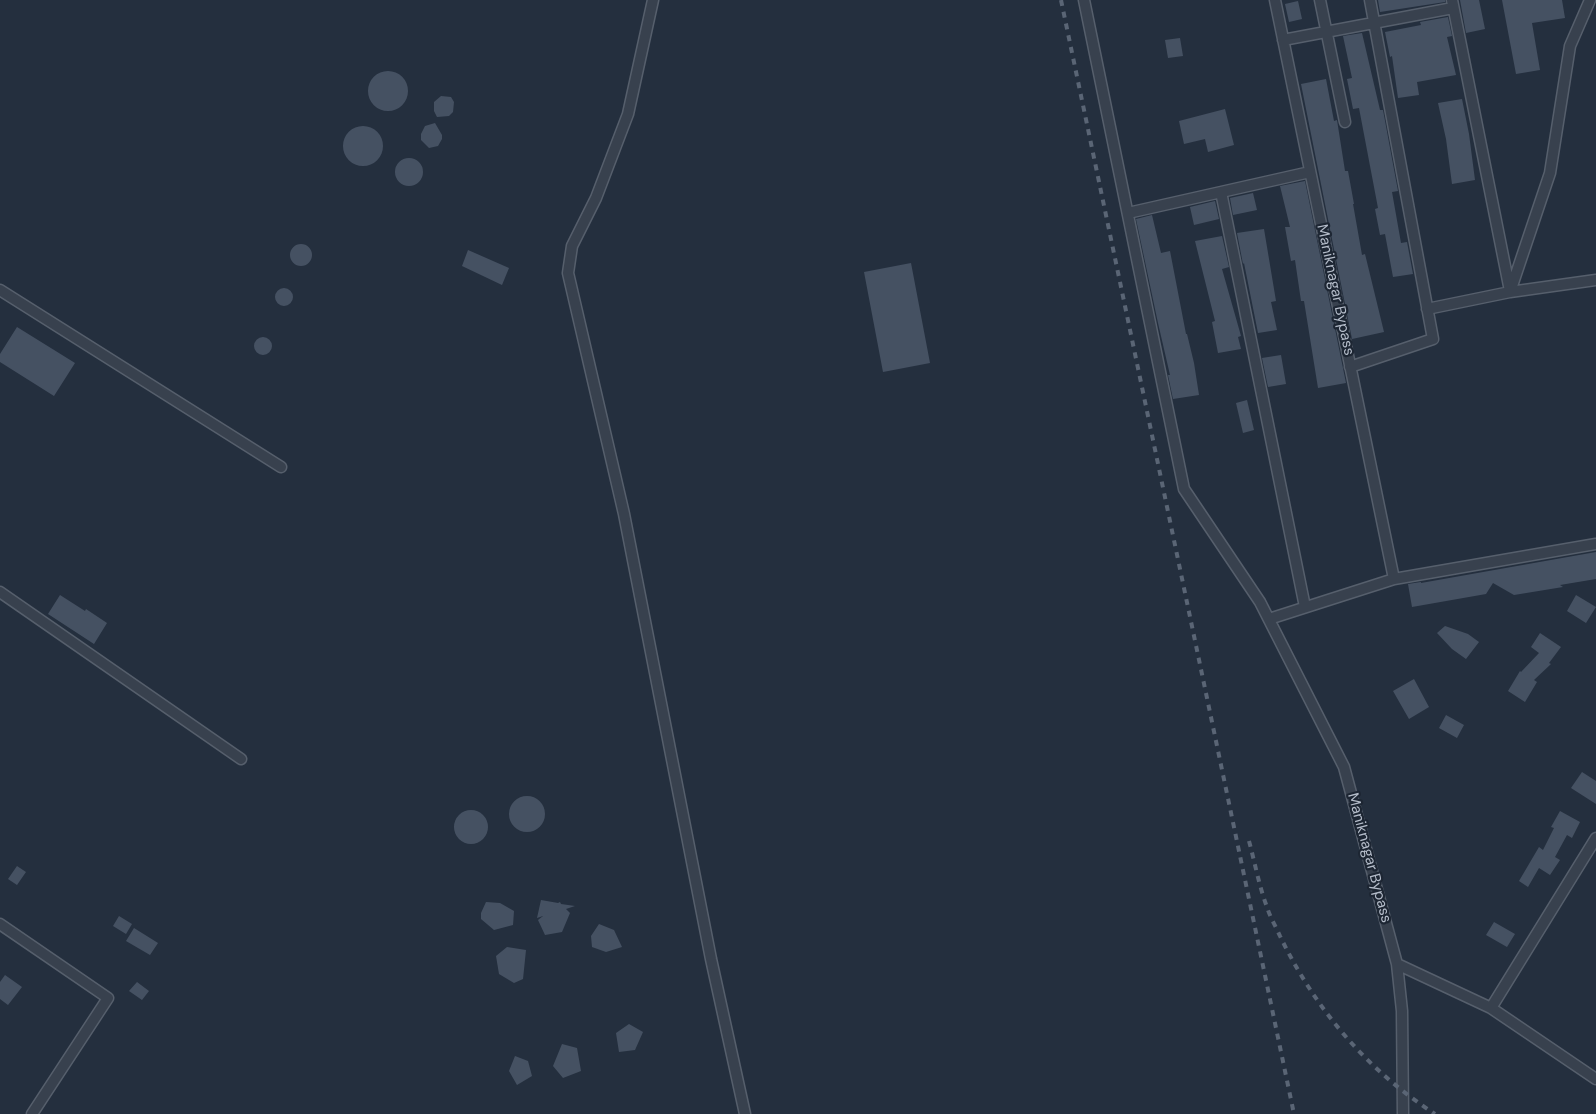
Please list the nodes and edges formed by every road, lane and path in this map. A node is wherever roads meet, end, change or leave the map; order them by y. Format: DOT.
graph roads {
  1 [pos="653,0"];
  2 [pos="1084,0"];
  3 [pos="1275,0"];
  4 [pos="1320,0"];
  5 [pos="1370,0"];
  6 [pos="1590,0"];
  7 [pos="1452,4"];
  8 [pos="1374,23"];
  9 [pos="1326,32"];
  10 [pos="1283,40"];
  11 [pos="1345,122"];
  12 [pos="1310,172"];
  13 [pos="1221,192"];
  14 [pos="1128,213"];
  15 [pos="1596,280"];
  16 [pos="0,290"];
  17 [pos="1510,292"];
  18 [pos="1427,309"];
  19 [pos="1350,366"];
  20 [pos="281,467"];
  21 [pos="1596,544"];
  22 [pos="1394,579"];
  23 [pos="0,592"];
  24 [pos="1305,608"];
  25 [pos="1269,619"];
  26 [pos="241,759"];
  27 [pos="1596,838"];
  28 [pos="0,924"];
  29 [pos="1397,964"];
  30 [pos="1491,1008"];
  31 [pos="1596,1079"];
  32 [pos="32,1114"];
  33 [pos="745,1114"];
  34 [pos="1403,1114"];
  1 -- 33 [label="street"];
  2 -- 14 [label="street, Maniknagar Bypass"];
  3 -- 10 [label="street, Maniknagar Bypass"];
  4 -- 9 [label="street"];
  5 -- 8 [label="street"];
  6 -- 17 [label="street"];
  7 -- 8 [label="street"];
  7 -- 17 [label="street"];
  8 -- 9 [label="street"];
  8 -- 18 [label="street"];
  9 -- 10 [label="street"];
  9 -- 11 [label="street"];
  10 -- 12 [label="street, Maniknagar Bypass"];
  12 -- 13 [label="street"];
  12 -- 19 [label="street, Maniknagar Bypass"];
  13 -- 14 [label="street"];
  13 -- 24 [label="street"];
  14 -- 25 [label="street, Maniknagar Bypass"];
  15 -- 17 [label="street"];
  16 -- 20 [label="street"];
  17 -- 18 [label="street"];
  18 -- 19 [label="street"];
  19 -- 22 [label="street, Maniknagar Bypass"];
  21 -- 22 [label="street"];
  22 -- 24 [label="street"];
  23 -- 26 [label="street"];
  24 -- 25 [label="street"];
  25 -- 29 [label="street, Maniknagar Bypass"];
  27 -- 30 [label="street"];
  28 -- 32 [label="street"];
  29 -- 30 [label="street"];
  29 -- 34 [label="street, Maniknagar Bypass"];
  30 -- 31 [label="street"];
}
